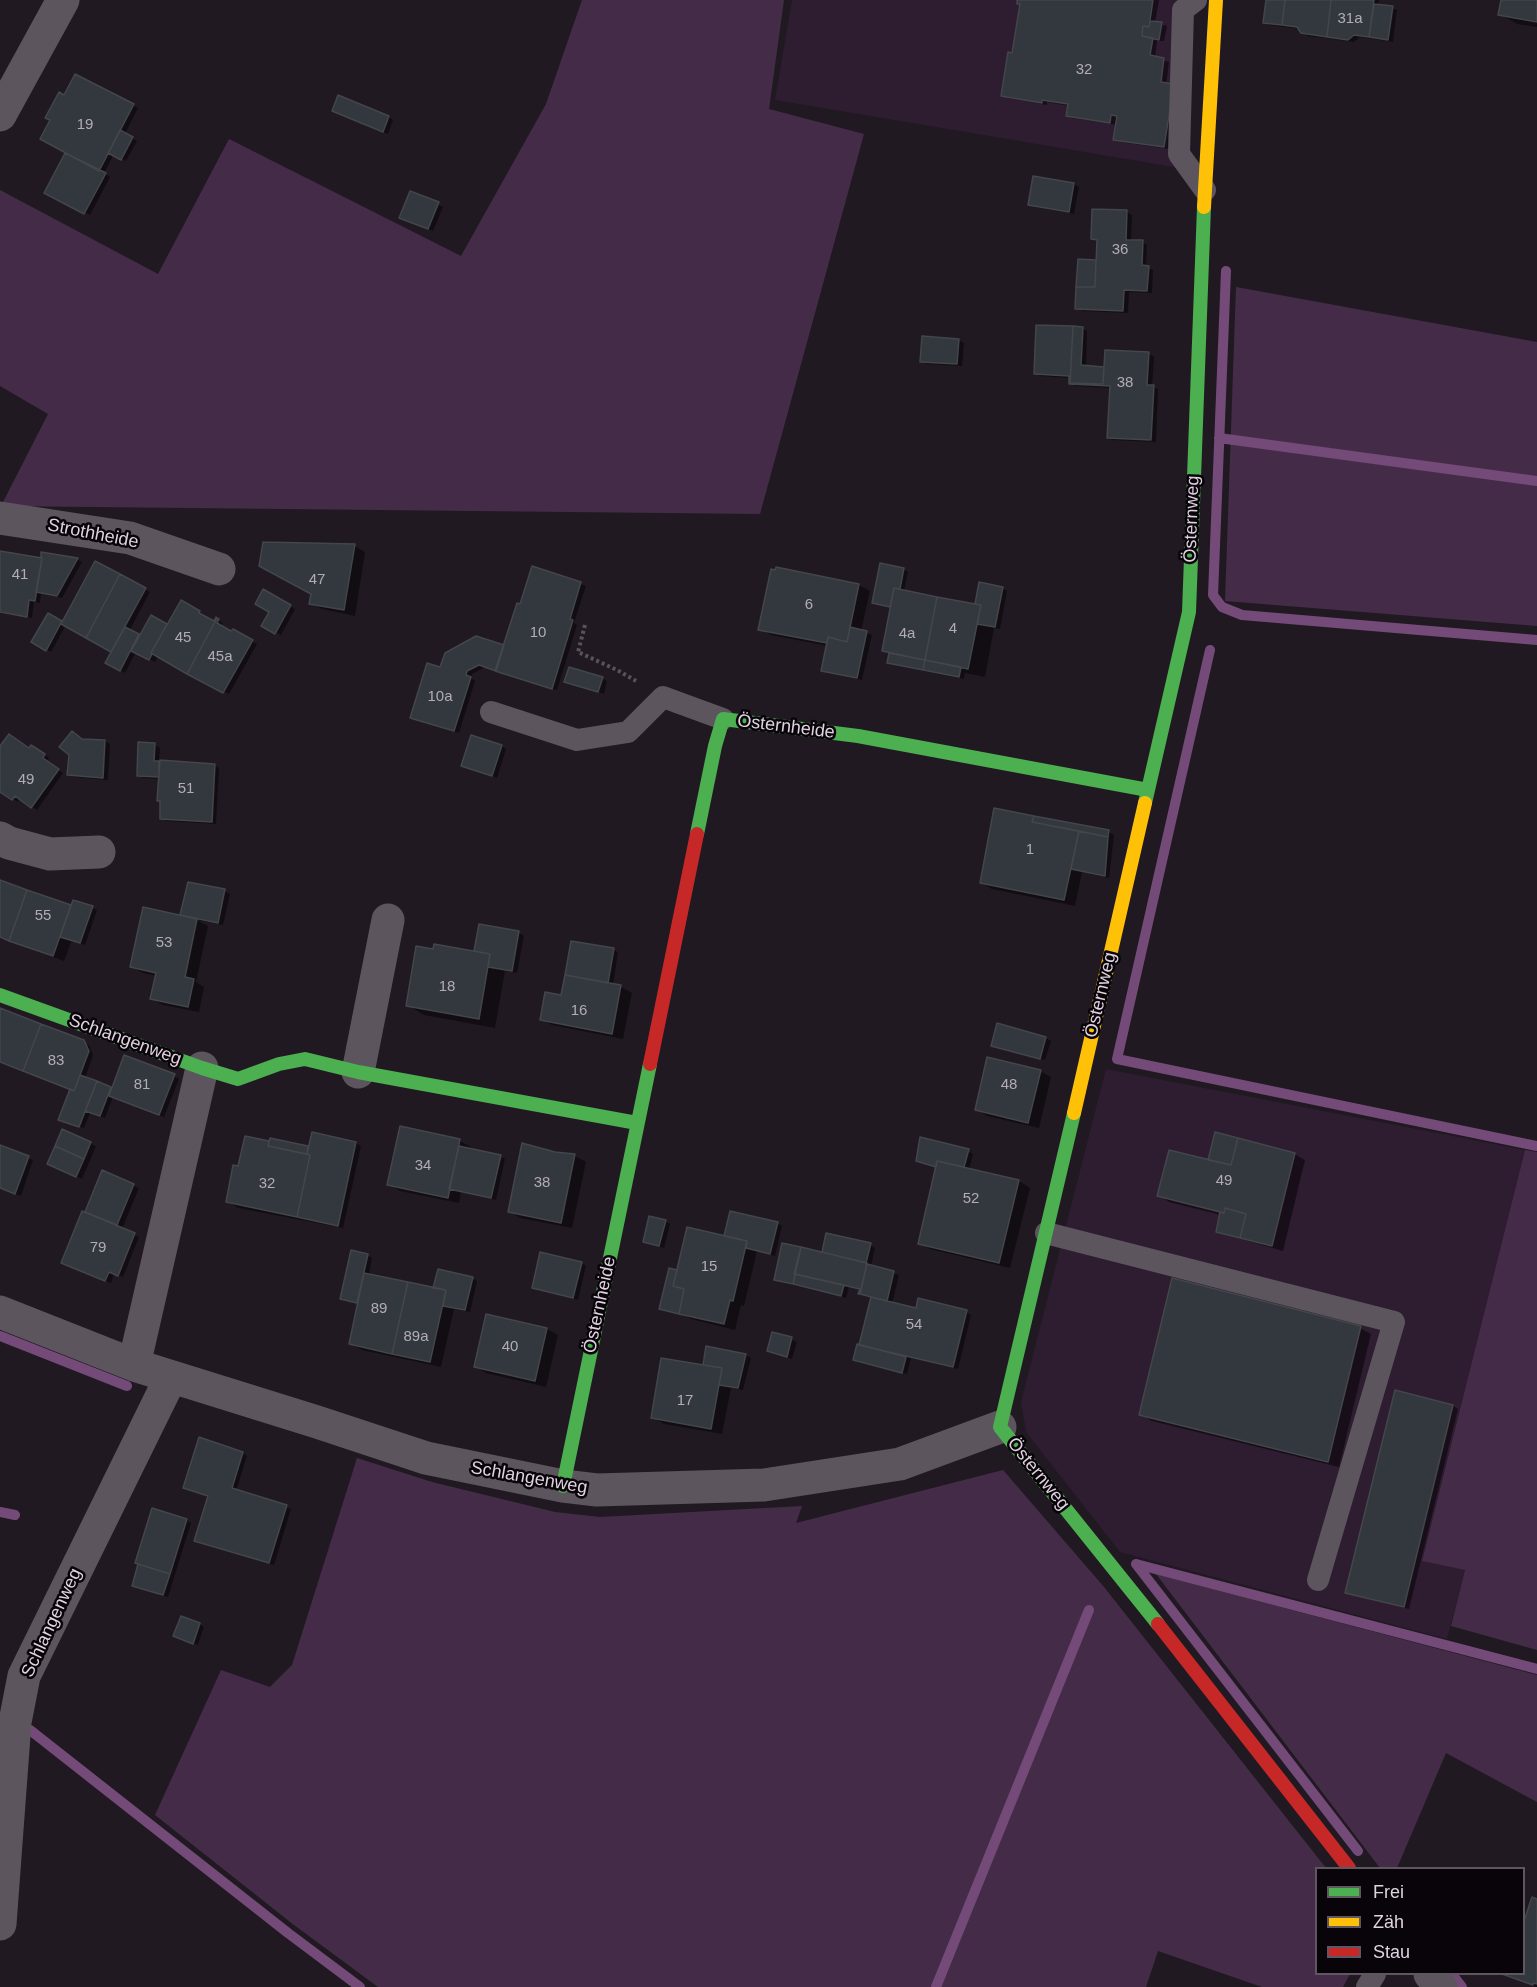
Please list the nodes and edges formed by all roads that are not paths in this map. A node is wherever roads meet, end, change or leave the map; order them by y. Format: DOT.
graph roads {
  1 [pos="63,0"];
  2 [pos="1196,0"];
  3 [pos="1216,0"];
  4 [pos="0,115"];
  5 [pos="1205,190"];
  6 [pos="0,518"];
  7 [pos="219,569"];
  8 [pos="491,712"];
  9 [pos="723,719"];
  10 [pos="1148,790"];
  11 [pos="0,838"];
  12 [pos="99,852"];
  13 [pos="388,920"];
  14 [pos="0,995"];
  15 [pos="202,1068"];
  16 [pos="358,1072"];
  17 [pos="637,1123"];
  18 [pos="1046,1233"];
  19 [pos="0,1312"];
  20 [pos="134,1365"];
  21 [pos="171,1377"];
  22 [pos="1000,1428"];
  23 [pos="563,1486"];
  24 [pos="1318,1580"];
  25 [pos="1346,1867"];
  26 [pos="0,1924"];
  27 [pos="1431,1975"];
  28 [pos="1441,1987"];
  1 -- 4 [label="street"];
  2 -- 5 [label="lane"];
  3 -- 5 [label="street, Östernweg"];
  5 -- 10 [label="street, Östernweg"];
  6 -- 7 [label="street, Strothheide"];
  8 -- 9 [label="lane"];
  9 -- 10 [label="street, Östernheide"];
  9 -- 17 [label="street, Östernheide"];
  10 -- 18 [label="street, Östernweg"];
  11 -- 12 [label="street"];
  13 -- 16 [label="street"];
  14 -- 15 [label="street, Schlangenweg"];
  15 -- 16 [label="street"];
  15 -- 20 [label="street, Schlangenweg"];
  16 -- 17 [label="street"];
  17 -- 23 [label="street, Östernheide"];
  18 -- 22 [label="street, Östernweg"];
  18 -- 24 [label="lane"];
  19 -- 20 [label="street, Schlangenweg"];
  20 -- 21 [label="street, Schlangenweg"];
  21 -- 23 [label="street, Schlangenweg"];
  21 -- 26 [label="street, Schlangenweg"];
  22 -- 23 [label="street, Schlangenweg"];
  22 -- 25 [label="street, Östernweg"];
  27 -- 28 [label="street"];
}
